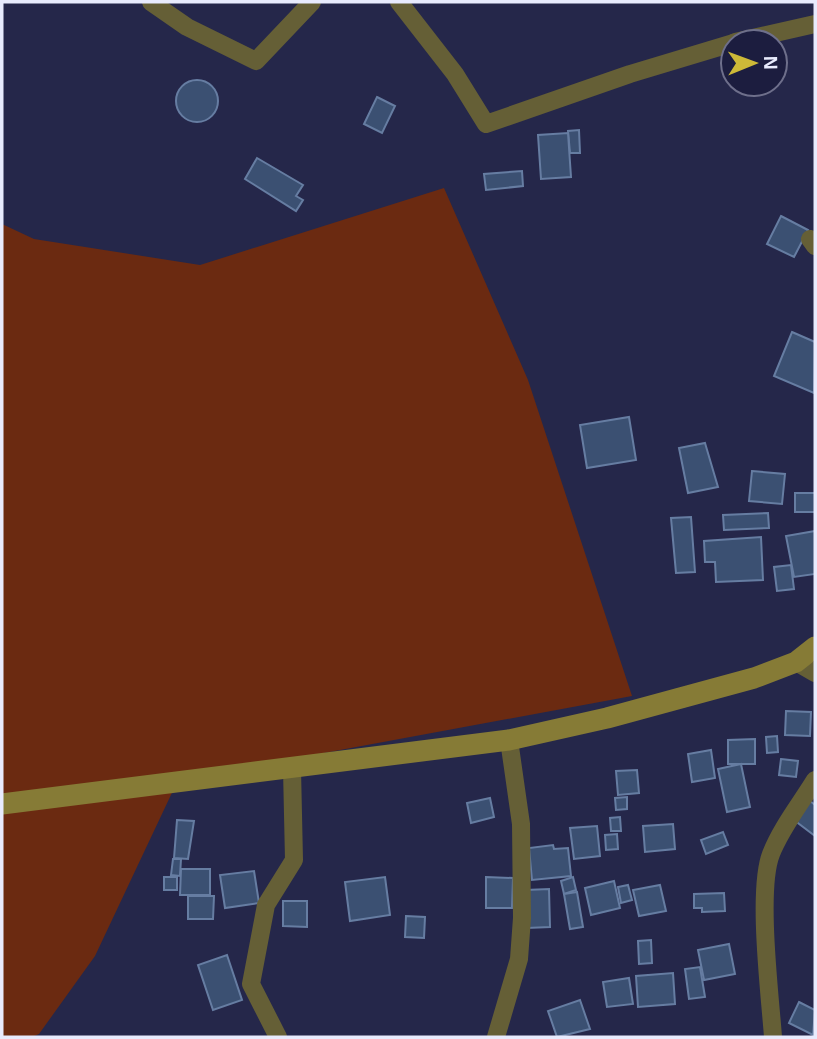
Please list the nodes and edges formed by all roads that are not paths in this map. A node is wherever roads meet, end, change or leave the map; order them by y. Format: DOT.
graph roads {
  1 [pos="151,2"];
  2 [pos="312,2"];
  3 [pos="399,2"];
  4 [pos="815,24"];
  5 [pos="789,30"];
  6 [pos="719,47"];
  7 [pos="815,647"];
  8 [pos="796,662"];
  9 [pos="815,673"];
  10 [pos="509,740"];
  11 [pos="292,769"];
  12 [pos="815,779"];
  13 [pos="2,804"];
  14 [pos="278,1037"];
  15 [pos="496,1037"];
  16 [pos="773,1037"];
  1 -- 2 [label="street"];
  3 -- 6 [label="street"];
  4 -- 5 [label="street"];
  7 -- 8 [label="main road"];
  8 -- 9 [label="street"];
  8 -- 10 [label="main road"];
  10 -- 11 [label="main road"];
  10 -- 15 [label="street"];
  11 -- 13 [label="main road"];
  11 -- 14 [label="street"];
  12 -- 16 [label="street"];
}
